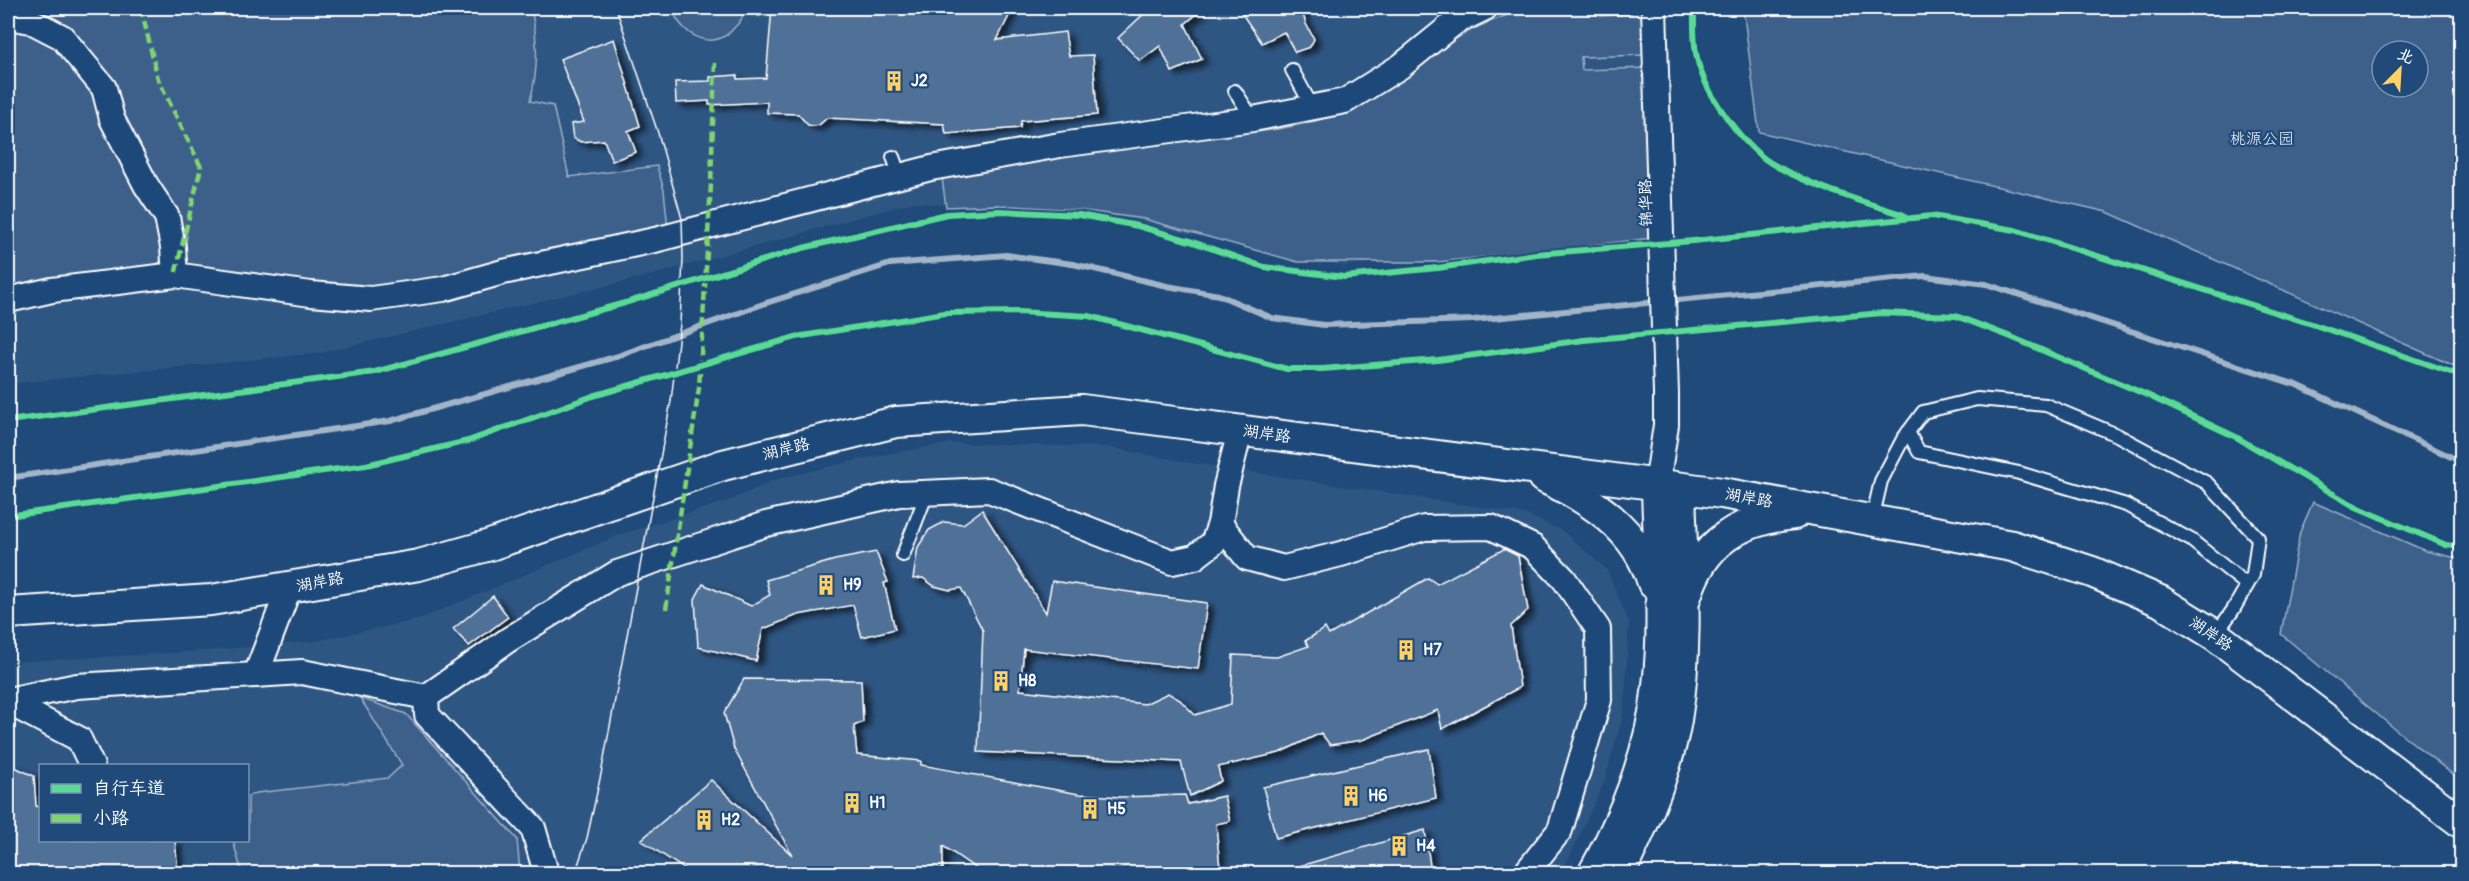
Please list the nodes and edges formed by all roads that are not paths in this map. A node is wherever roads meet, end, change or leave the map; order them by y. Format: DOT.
graph roads {
  1 [pos="1485,8"];
  2 [pos="1654,8"];
  3 [pos="1457,15"];
  4 [pos="8,17"];
  5 [pos="1292,70"];
  6 [pos="1235,91"];
  7 [pos="1313,108"];
  8 [pos="1253,119"];
  9 [pos="175,275"];
  10 [pos="8,300"];
  11 [pos="1240,431"];
  12 [pos="1908,432"];
  13 [pos="1524,468"];
  14 [pos="1669,486"];
  15 [pos="927,493"];
  16 [pos="1827,512"];
  17 [pos="1872,520"];
  18 [pos="1220,524"];
  19 [pos="903,555"];
  20 [pos="2247,585"];
  21 [pos="289,588"];
  22 [pos="1671,606"];
  23 [pos="8,613"];
  24 [pos="2215,635"];
  25 [pos="256,675"];
  26 [pos="426,697"];
  27 [pos="8,701"];
  28 [pos="92,764"];
  29 [pos="2462,823"];
  30 [pos="543,873"];
  31 [pos="1526,873"];
  32 [pos="1593,873"];
  33 [pos="1619,873"];
  1 -- 3 [label="street"];
  2 -- 14 [label="street, 锦华路"];
  3 -- 7 [label="street"];
  4 -- 9 [label="street"];
  5 -- 7 [label="lane"];
  6 -- 8 [label="lane"];
  7 -- 8 [label="street"];
  8 -- 9 [label="street"];
  9 -- 10 [label="street"];
  11 -- 13 [label="street, 湖岸路"];
  11 -- 18 [label="street"];
  11 -- 21 [label="street, 湖岸路"];
  12 -- 17 [label="lane"];
  12 -- 20 [label="lane"];
  12 -- 20 [label="lane"];
  13 -- 14 [label="street, 湖岸路"];
  13 -- 22 [label="street"];
  14 -- 16 [label="street, 湖岸路"];
  14 -- 22 [label="street"];
  15 -- 18 [label="street"];
  15 -- 19 [label="lane"];
  15 -- 26 [label="street"];
  16 -- 17 [label="street, 湖岸路"];
  16 -- 22 [label="street"];
  17 -- 24 [label="street, 湖岸路"];
  18 -- 31 [label="street"];
  20 -- 24 [label="lane"];
  21 -- 23 [label="street, 湖岸路"];
  21 -- 25 [label="street"];
  22 -- 32 [label="street"];
  22 -- 33 [label="street"];
  24 -- 29 [label="street, 湖岸路"];
  25 -- 26 [label="street"];
  25 -- 27 [label="street"];
  26 -- 30 [label="street"];
  27 -- 28 [label="street"];
}
